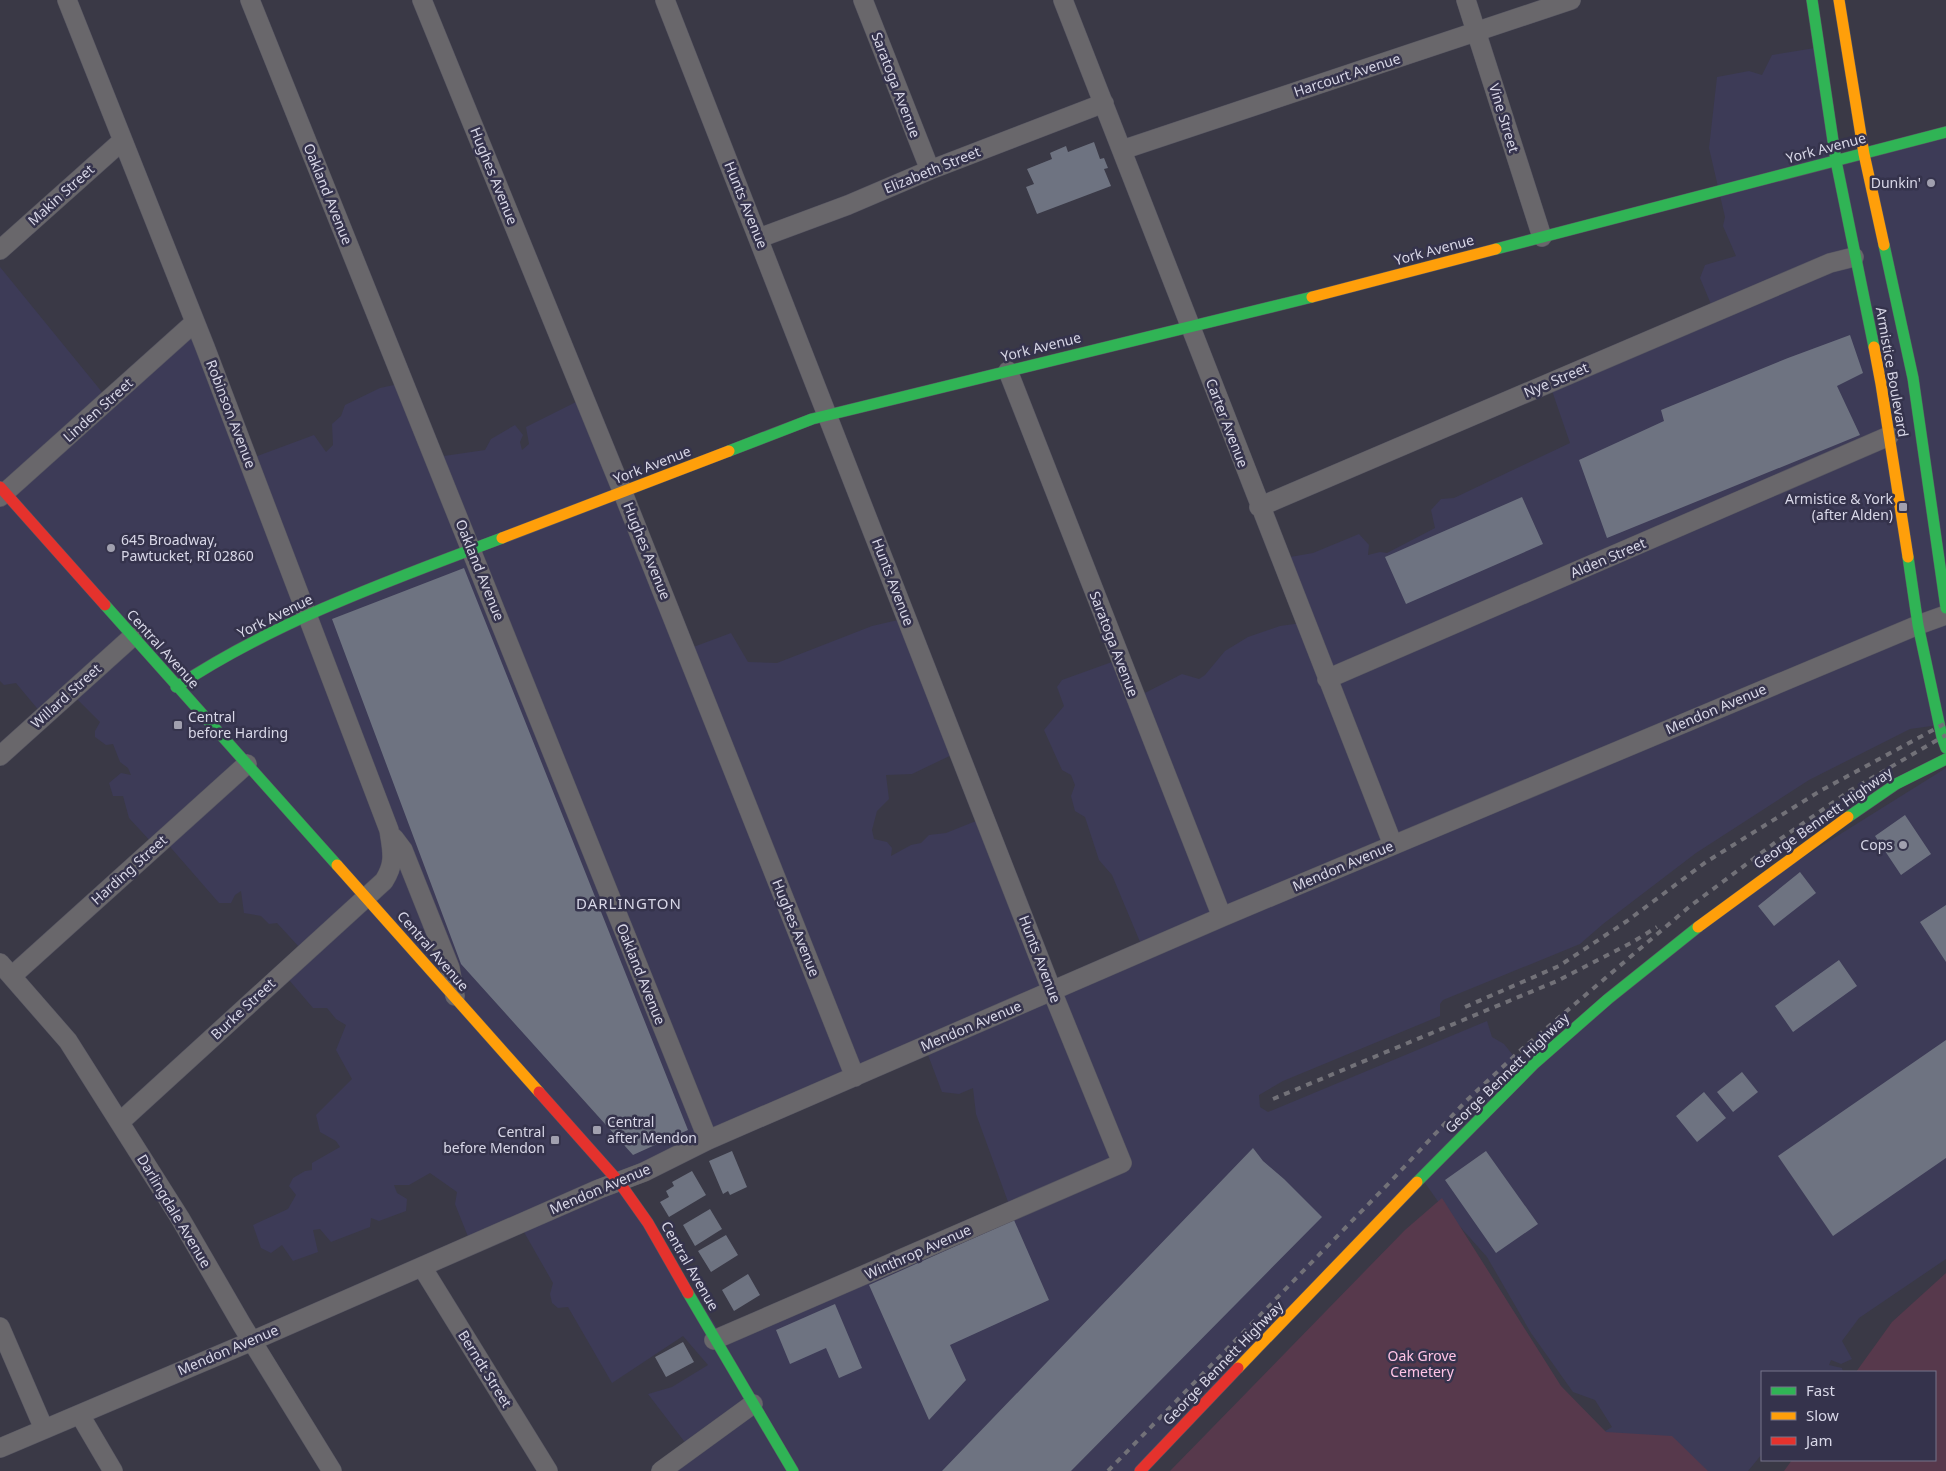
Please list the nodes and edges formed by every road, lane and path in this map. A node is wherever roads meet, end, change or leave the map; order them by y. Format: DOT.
graph roads {
  1 [pos="66,0"];
  2 [pos="250,0"];
  3 [pos="422,0"];
  4 [pos="665,0"];
  5 [pos="863,0"];
  6 [pos="1062,0"];
  7 [pos="1466,0"];
  8 [pos="1571,0"];
  9 [pos="1812,0"];
  10 [pos="1839,0"];
  11 [pos="1477,31"];
  12 [pos="1104,103"];
  13 [pos="1946,132"];
  14 [pos="122,141"];
  15 [pos="1122,150"];
  16 [pos="1864,154"];
  17 [pos="1836,161"];
  18 [pos="930,170"];
  19 [pos="1542,237"];
  20 [pos="759,238"];
  21 [pos="0,250"];
  22 [pos="1854,257"];
  23 [pos="195,322"];
  24 [pos="1190,328"];
  25 [pos="1008,371"];
  26 [pos="827,415"];
  27 [pos="1889,436"];
  28 [pos="2,492"];
  29 [pos="623,493"];
  30 [pos="1259,507"];
  31 [pos="472,550"];
  32 [pos="1946,608"];
  33 [pos="1946,615"];
  34 [pos="307,616"];
  35 [pos="1918,625"];
  36 [pos="132,637"];
  37 [pos="1327,678"];
  38 [pos="176,687"];
  39 [pos="1946,748"];
  40 [pos="0,756"];
  41 [pos="1946,759"];
  42 [pos="247,764"];
  43 [pos="390,830"];
  44 [pos="1393,845"];
  45 [pos="366,896"];
  46 [pos="1222,917"];
  47 [pos="6,970"];
  48 [pos="1052,991"];
  49 [pos="455,999"];
  50 [pos="855,1076"];
  51 [pos="120,1122"];
  52 [pos="708,1140"];
  53 [pos="1122,1163"];
  54 [pos="619,1182"];
  55 [pos="422,1267"];
  56 [pos="0,1327"];
  57 [pos="714,1340"];
  58 [pos="252,1341"];
  59 [pos="753,1404"];
  60 [pos="80,1415"];
  61 [pos="44,1429"];
  62 [pos="0,1448"];
  63 [pos="113,1471"];
  64 [pos="332,1471"];
  65 [pos="548,1471"];
  66 [pos="661,1471"];
  67 [pos="793,1471"];
  68 [pos="1140,1471"];
  1 -- 14 [label="street, Robinson Avenue"];
  2 -- 31 [label="street, Oakland Avenue"];
  3 -- 29 [label="street, Hughes Avenue"];
  4 -- 20 [label="street, Hunts Avenue"];
  5 -- 18 [label="street, Saratoga Avenue"];
  6 -- 12 [label="street, Carter Avenue"];
  7 -- 11 [label="street, Vine Street"];
  8 -- 11 [label="street, Harcourt Avenue"];
  9 -- 17 [label="main road, Armistice Boulevard"];
  10 -- 16 [label="main road, Armistice Boulevard"];
  11 -- 15 [label="street, Harcourt Avenue"];
  11 -- 19 [label="street, Vine Street"];
  12 -- 15 [label="street, Carter Avenue"];
  12 -- 18 [label="street, Elizabeth Street"];
  13 -- 16 [label="main road, York Avenue"];
  14 -- 21 [label="street, Makin Street"];
  14 -- 23 [label="street, Robinson Avenue"];
  15 -- 24 [label="street, Carter Avenue"];
  16 -- 17 [label="main road, York Avenue"];
  16 -- 32 [label="main road, Armistice Boulevard"];
  17 -- 19 [label="main road, York Avenue"];
  17 -- 22 [label="main road, Armistice Boulevard"];
  18 -- 20 [label="street, Elizabeth Street"];
  19 -- 24 [label="main road, York Avenue"];
  20 -- 26 [label="street, Hunts Avenue"];
  22 -- 27 [label="main road, Armistice Boulevard"];
  22 -- 30 [label="street, Nye Street"];
  23 -- 28 [label="street, Linden Street"];
  23 -- 34 [label="street, Robinson Avenue"];
  24 -- 25 [label="main road, York Avenue"];
  24 -- 30 [label="street, Carter Avenue"];
  25 -- 26 [label="main road, York Avenue"];
  25 -- 46 [label="street, Saratoga Avenue"];
  26 -- 29 [label="main road, York Avenue"];
  26 -- 48 [label="street, Hunts Avenue"];
  27 -- 35 [label="main road, Armistice Boulevard"];
  27 -- 37 [label="street, Alden Street"];
  28 -- 36 [label="main road, Central Avenue"];
  29 -- 31 [label="main road, York Avenue"];
  29 -- 50 [label="street, Hughes Avenue"];
  30 -- 37 [label="street, Carter Avenue"];
  31 -- 34 [label="main road, York Avenue"];
  31 -- 52 [label="street, Oakland Avenue"];
  33 -- 35 [label="street, Mendon Avenue"];
  34 -- 38 [label="main road, York Avenue"];
  34 -- 43 [label="street, Robinson Avenue"];
  35 -- 39 [label="main road, Armistice Boulevard"];
  35 -- 44 [label="street, Mendon Avenue"];
  36 -- 38 [label="main road, Central Avenue"];
  36 -- 40 [label="street, Willard Street"];
  37 -- 44 [label="street, Carter Avenue"];
  38 -- 42 [label="main road, Central Avenue"];
  41 -- 68 [label="main road, George Bennett Highway"];
  42 -- 45 [label="main road, Central Avenue"];
  42 -- 47 [label="street, Harding Street"];
  43 -- 45 [label="street, Robinson Avenue"];
  43 -- 49 [label="street, Robinson Avenue"];
  44 -- 46 [label="street, Mendon Avenue"];
  45 -- 49 [label="main road, Central Avenue"];
  45 -- 51 [label="street, Burke Street"];
  46 -- 48 [label="street, Mendon Avenue"];
  47 -- 51 [label="street, Darlingdale Avenue"];
  48 -- 50 [label="street, Mendon Avenue"];
  48 -- 53 [label="street, Hunts Avenue"];
  49 -- 54 [label="main road, Central Avenue"];
  50 -- 52 [label="street, Mendon Avenue"];
  51 -- 58 [label="street, Darlingdale Avenue"];
  52 -- 54 [label="street, Mendon Avenue"];
  53 -- 57 [label="street, Winthrop Avenue"];
  54 -- 55 [label="street, Mendon Avenue"];
  54 -- 57 [label="main road, Central Avenue"];
  55 -- 58 [label="street, Mendon Avenue"];
  55 -- 65 [label="street, Berndt Street"];
  56 -- 61 [label="street"];
  57 -- 59 [label="main road, Central Avenue"];
  58 -- 60 [label="street, Mendon Avenue"];
  58 -- 64 [label="street, Darlingdale Avenue"];
  59 -- 66 [label="street"];
  59 -- 67 [label="main road, Central Avenue"];
  60 -- 61 [label="street, Mendon Avenue"];
  60 -- 63 [label="street"];
  61 -- 62 [label="street, Mendon Avenue"];
}
